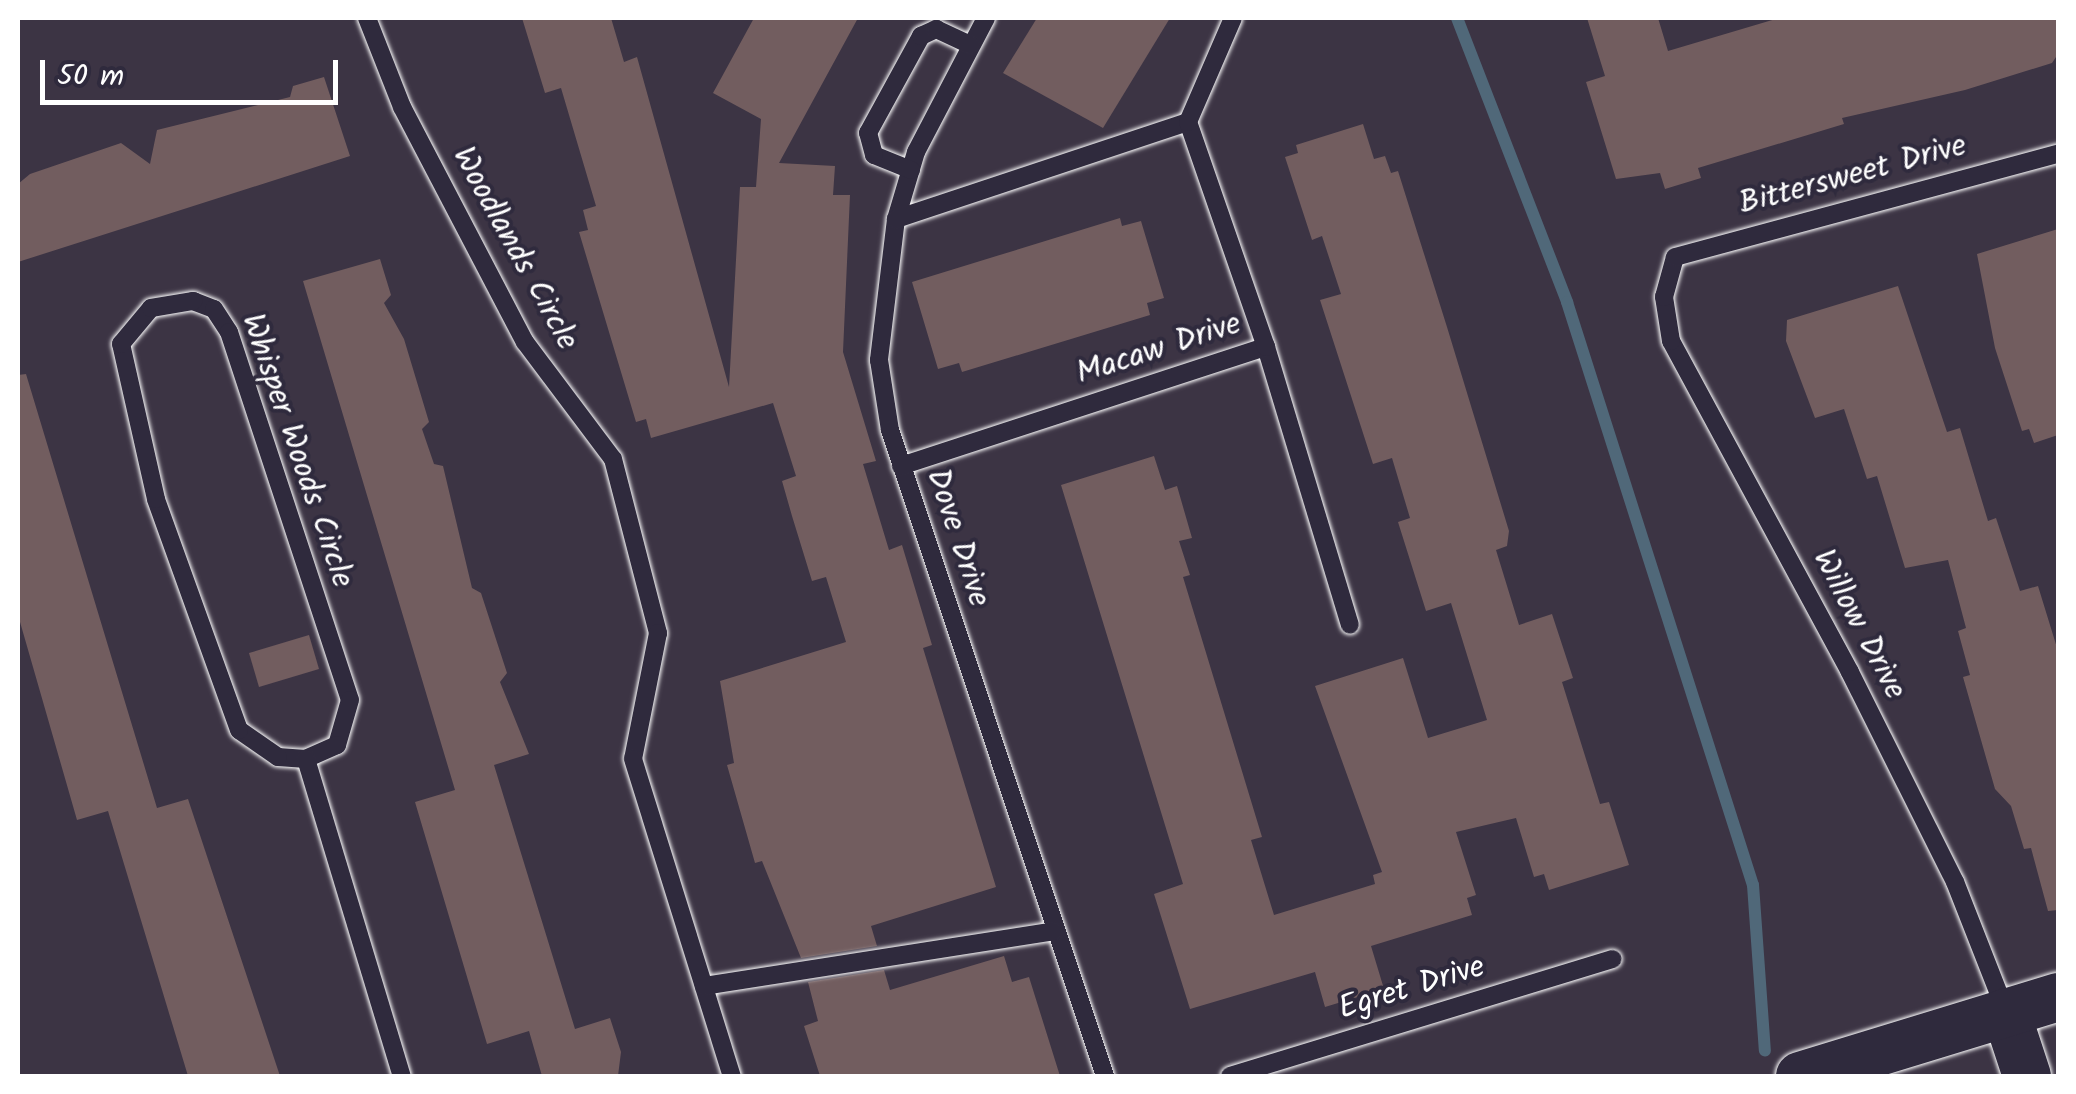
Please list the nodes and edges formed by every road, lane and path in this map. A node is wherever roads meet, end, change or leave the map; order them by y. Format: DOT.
graph roads {
  1 [pos="368,18"];
  2 [pos="986,18"];
  3 [pos="1233,18"];
  4 [pos="971,45"];
  5 [pos="1188,122"];
  6 [pos="2058,154"];
  7 [pos="912,170"];
  8 [pos="896,219"];
  9 [pos="1671,268"];
  10 [pos="1266,346"];
  11 [pos="901,466"];
  12 [pos="1350,625"];
  13 [pos="306,759"];
  14 [pos="1054,931"];
  15 [pos="1612,959"];
  16 [pos="704,986"];
  17 [pos="2058,996"];
  18 [pos="2006,1012"];
  19 [pos="402,1076"];
  20 [pos="732,1076"];
  21 [pos="1105,1076"];
  22 [pos="1230,1076"];
  23 [pos="1800,1076"];
  24 [pos="2027,1076"];
  1 -- 16 [label="lane, Woodlands Circle"];
  2 -- 4 [label="lane, Dove Drive"];
  3 -- 5 [label="lane"];
  4 -- 7 [label="lane, Dove Drive"];
  4 -- 7 [label="lane"];
  5 -- 8 [label="lane"];
  5 -- 10 [label="lane, Macaw Drive"];
  6 -- 9 [label="lane, Bittersweet Drive"];
  7 -- 8 [label="lane, Dove Drive"];
  8 -- 11 [label="lane, Dove Drive"];
  9 -- 18 [label="lane, Willow Drive"];
  10 -- 11 [label="lane, Macaw Drive"];
  10 -- 12 [label="lane"];
  11 -- 14 [label="lane, Dove Drive"];
  13 -- 13 [label="lane, Whisper Woods Circle"];
  13 -- 19 [label="lane"];
  14 -- 16 [label="lane"];
  14 -- 21 [label="lane, Dove Drive"];
  15 -- 22 [label="lane, Egret Drive"];
  16 -- 20 [label="lane, Woodlands Circle"];
  17 -- 18 [label="main road"];
  18 -- 23 [label="main road"];
  18 -- 24 [label="main road"];
}
